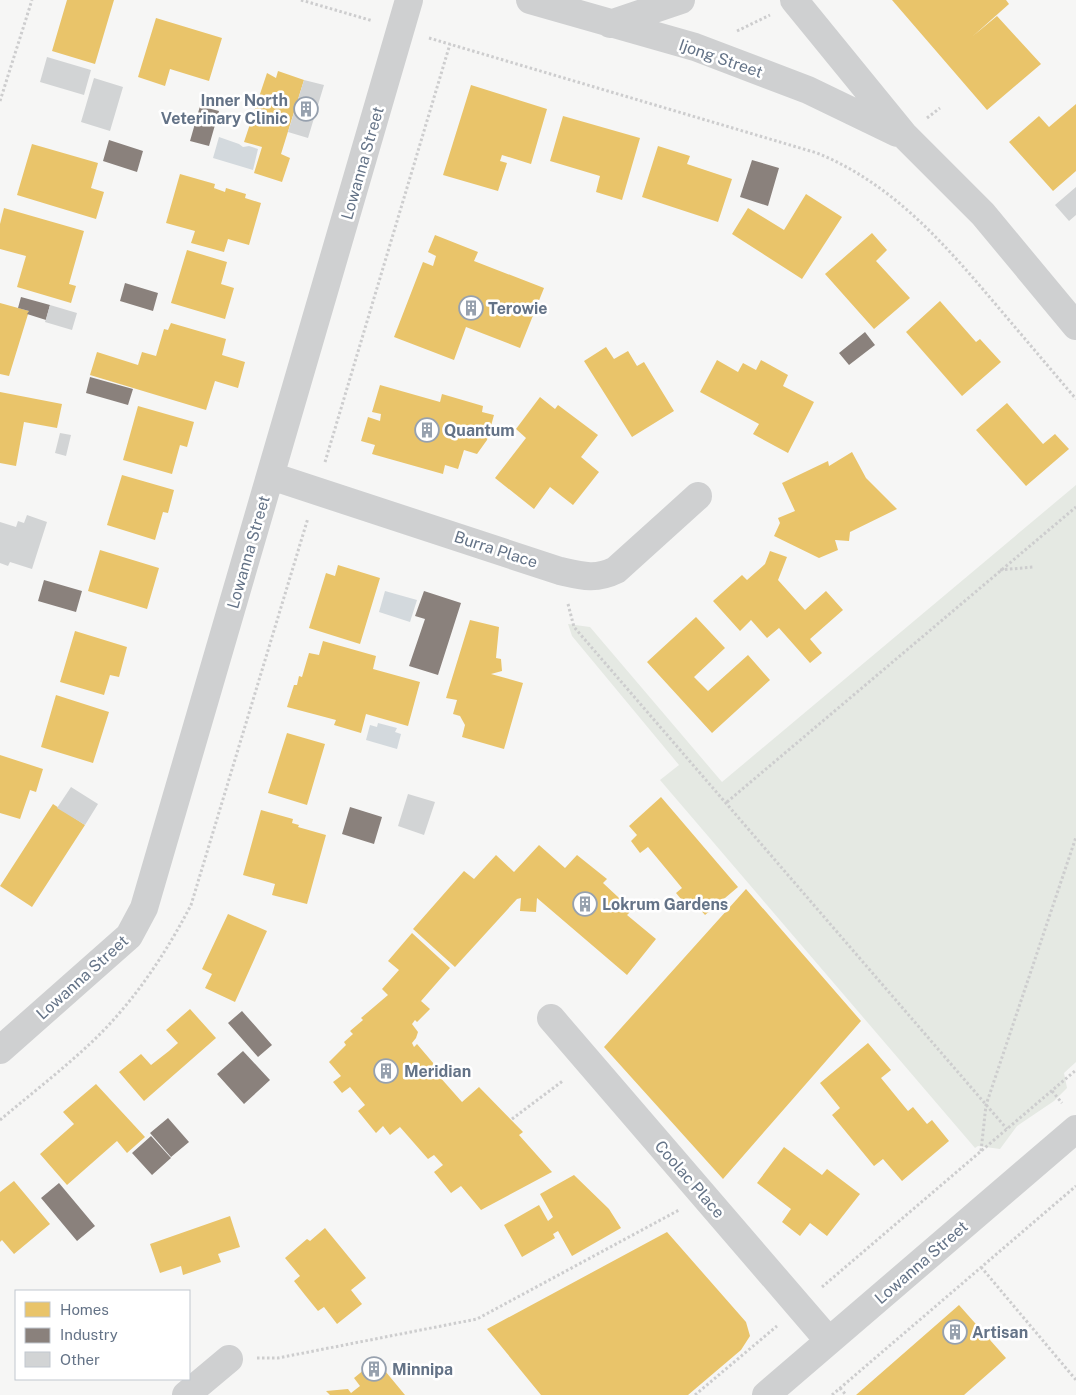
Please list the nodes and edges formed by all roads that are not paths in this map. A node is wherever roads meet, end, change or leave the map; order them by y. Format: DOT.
graph roads {
  1 [pos="409,0"];
  2 [pos="530,0"];
  3 [pos="681,0"];
  4 [pos="795,1"];
  5 [pos="610,24"];
  6 [pos="906,136"];
  7 [pos="1076,326"];
  8 [pos="270,476"];
  9 [pos="698,496"];
  10 [pos="551,1018"];
  11 [pos="0,1050"];
  12 [pos="1076,1129"];
  13 [pos="829,1341"];
  14 [pos="229,1358"];
  15 [pos="186,1395"];
  16 [pos="766,1395"];
  1 -- 8 [label="street, Lowanna Street"];
  2 -- 5 [label="street, Ijong Street"];
  3 -- 5 [label="street"];
  4 -- 6 [label="street, Ijong Street"];
  5 -- 6 [label="street, Ijong Street"];
  6 -- 7 [label="street, Ijong Street"];
  8 -- 9 [label="street, Burra Place"];
  8 -- 11 [label="street, Lowanna Street"];
  10 -- 13 [label="street, Coolac Place"];
  12 -- 13 [label="street, Lowanna Street"];
  13 -- 16 [label="street, Lowanna Street"];
  14 -- 15 [label="street"];
}
